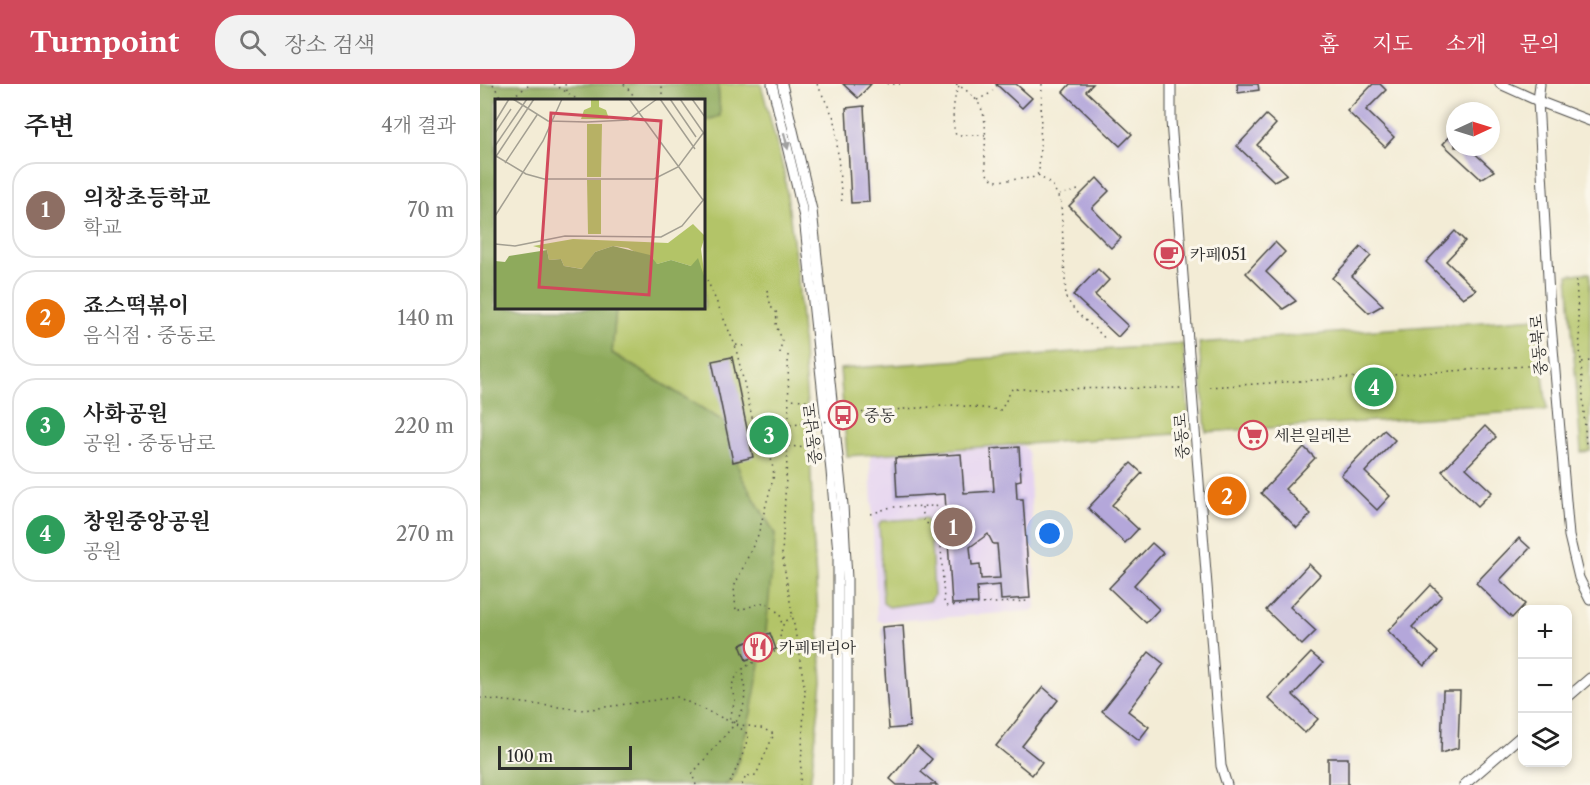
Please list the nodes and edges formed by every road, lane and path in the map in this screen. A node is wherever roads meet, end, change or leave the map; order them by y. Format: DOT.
graph roads {
  1 [pos="493,84"];
  2 [pos="531,84"];
  3 [pos="554,84"];
  4 [pos="565,84"];
  5 [pos="624,84"];
  6 [pos="772,84"];
  7 [pos="782,84"];
  8 [pos="817,84"];
  9 [pos="887,84"];
  10 [pos="900,84"];
  11 [pos="956,84"];
  12 [pos="966,84"];
  13 [pos="1042,84"];
  14 [pos="1171,84"];
  15 [pos="1500,84"];
  16 [pos="1540,84"];
  17 [pos="997,85"];
  18 [pos="959,86"];
  19 [pos="964,88"];
  20 [pos="567,92"];
  21 [pos="501,99"];
  22 [pos="508,99"];
  23 [pos="577,99"];
  24 [pos="635,99"];
  25 [pos="977,101"];
  26 [pos="1538,101"];
  27 [pos="1590,121"];
  28 [pos="986,135"];
  29 [pos="1037,174"];
  30 [pos="1077,190"];
  31 [pos="1058,195"];
  32 [pos="842,204"];
  33 [pos="705,277"];
  34 [pos="1576,280"];
  35 [pos="767,290"];
  36 [pos="1105,341"];
  37 [pos="735,345"];
  38 [pos="745,346"];
  39 [pos="780,354"];
  40 [pos="788,355"];
  41 [pos="1590,361"];
  42 [pos="1580,362"];
  43 [pos="1542,365"];
  44 [pos="742,374"];
  45 [pos="736,376"];
  46 [pos="1209,387"];
  47 [pos="1181,388"];
  48 [pos="789,398"];
  49 [pos="844,414"];
  50 [pos="778,419"];
  51 [pos="789,420"];
  52 [pos="841,420"];
  53 [pos="789,426"];
  54 [pos="788,446"];
  55 [pos="1586,446"];
  56 [pos="922,506"];
  57 [pos="871,514"];
  58 [pos="939,524"];
  59 [pos="1590,600"];
  60 [pos="1028,601"];
  61 [pos="792,615"];
  62 [pos="782,626"];
  63 [pos="743,668"];
  64 [pos="1590,678"];
  65 [pos="1572,694"];
  66 [pos="480,698"];
  67 [pos="735,724"];
  68 [pos="1518,738"];
  69 [pos="696,785"];
  70 [pos="729,785"];
  71 [pos="742,785"];
  72 [pos="800,785"];
  73 [pos="838,785"];
  74 [pos="847,785"];
  75 [pos="1227,785"];
  76 [pos="1464,785"];
  1 -- 21 [label="path"];
  2 -- 22 [label="path"];
  3 -- 20 [label="path"];
  4 -- 20 [label="path"];
  5 -- 24 [label="path"];
  6 -- 73 [label="street, 중동남로, one-way"];
  7 -- 74 [label="street, 중동남로"];
  8 -- 32 [label="path"];
  9 -- 10 [label="path"];
  11 -- 18 [label="path"];
  12 -- 19 [label="path"];
  13 -- 29 [label="path"];
  14 -- 75 [label="street, 중동로"];
  15 -- 26 [label="street"];
  16 -- 26 [label="street, 중동북로"];
  17 -- 25 [label="path"];
  18 -- 19 [label="path"];
  18 -- 28 [label="path"];
  19 -- 25 [label="path"];
  20 -- 23 [label="path"];
  25 -- 28 [label="path"];
  26 -- 27 [label="street"];
  26 -- 59 [label="street, 중동북로"];
  28 -- 29 [label="path"];
  29 -- 31 [label="path"];
  30 -- 31 [label="path"];
  31 -- 36 [label="path"];
  33 -- 37 [label="path"];
  34 -- 42 [label="path"];
  35 -- 39 [label="path"];
  37 -- 38 [label="path"];
  37 -- 44 [label="path"];
  40 -- 48 [label="path"];
  41 -- 42 [label="path"];
  42 -- 55 [label="path"];
  43 -- 46 [label="path"];
  44 -- 45 [label="path"];
  44 -- 50 [label="path"];
  47 -- 49 [label="path"];
  48 -- 51 [label="path"];
  48 -- 54 [label="path"];
  50 -- 51 [label="path"];
  50 -- 62 [label="path"];
  51 -- 53 [label="path"];
  52 -- 53 [label="path, bridge"];
  53 -- 54 [label="path"];
  54 -- 61 [label="path"];
  56 -- 57 [label="path"];
  56 -- 58 [label="path"];
  56 -- 58 [label="path"];
  58 -- 60 [label="path"];
  61 -- 62 [label="path"];
  61 -- 72 [label="path"];
  62 -- 63 [label="path"];
  63 -- 67 [label="path"];
  63 -- 67 [label="path"];
  64 -- 65 [label="street"];
  66 -- 67 [label="path"];
  67 -- 69 [label="path"];
  67 -- 70 [label="path"];
  67 -- 71 [label="path"];
  68 -- 76 [label="street"];
}
